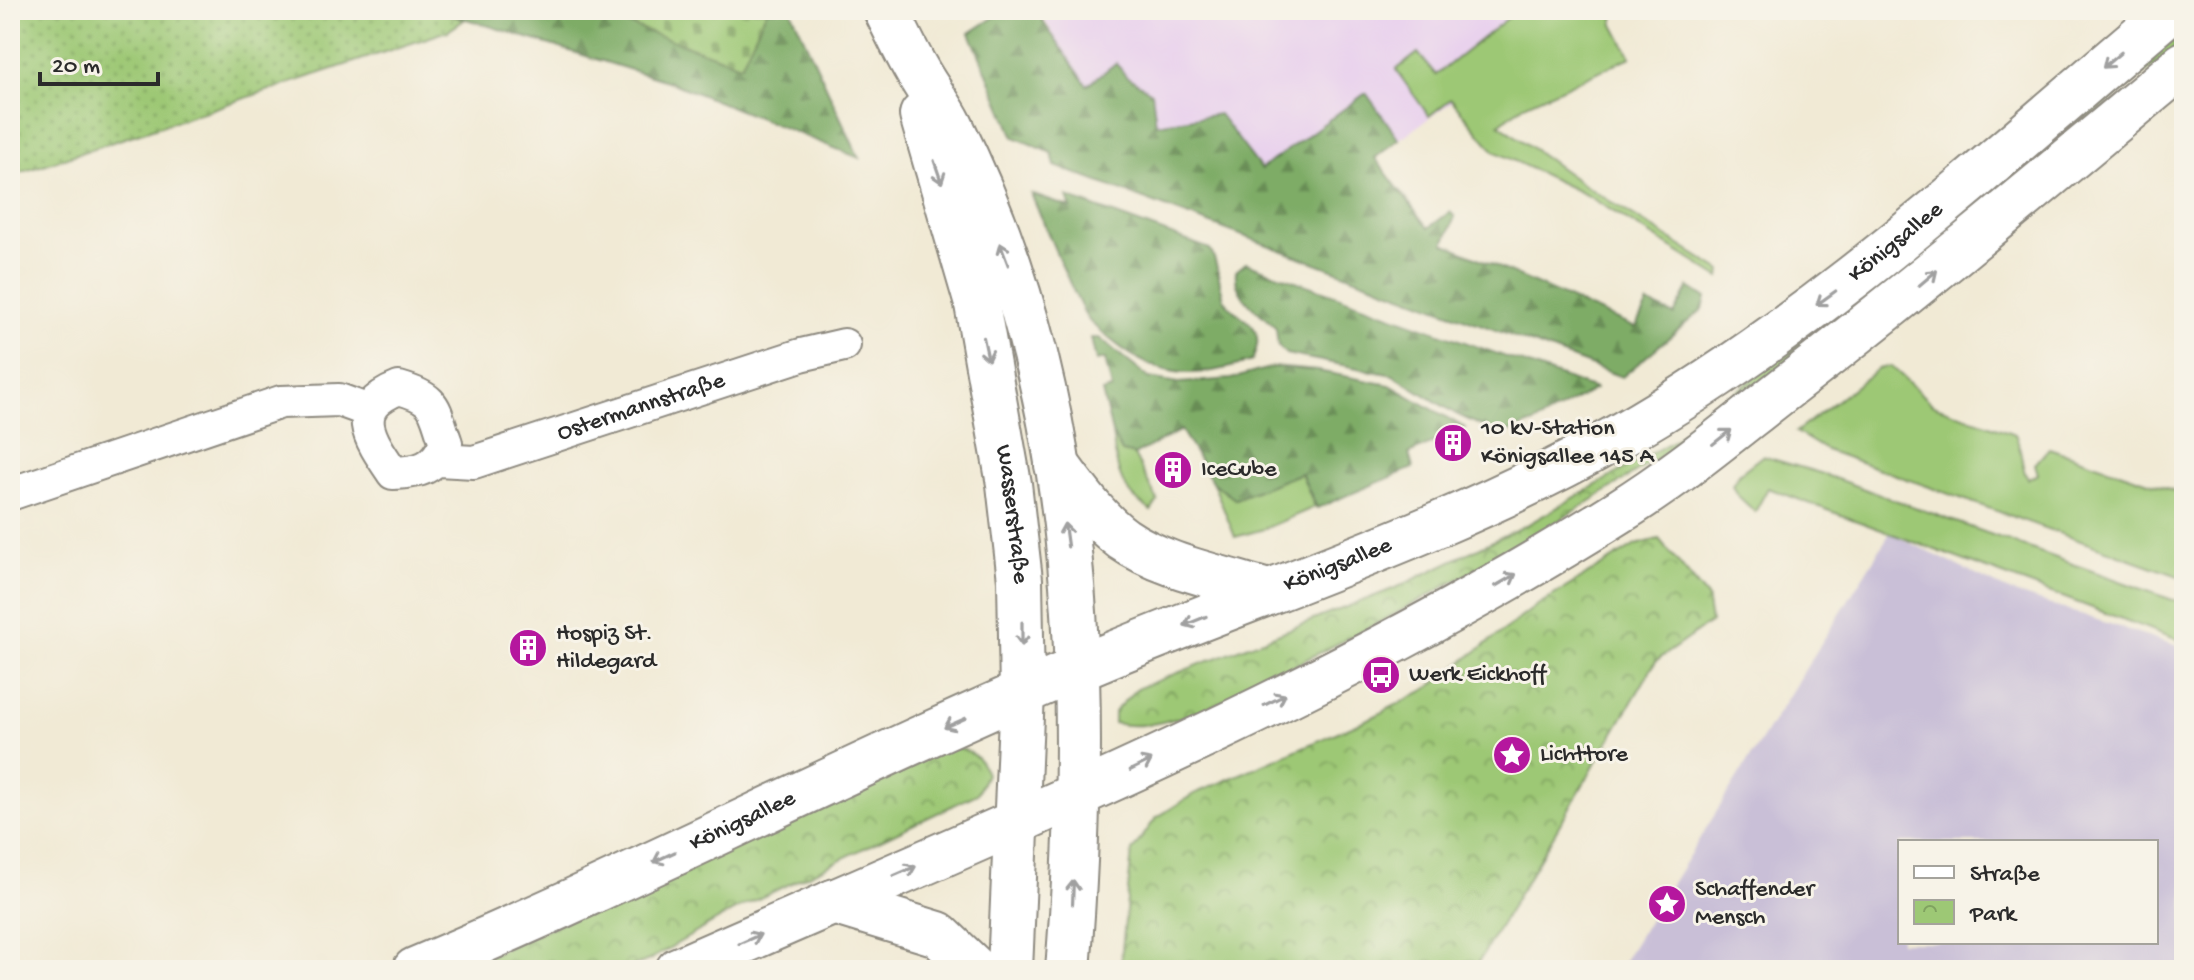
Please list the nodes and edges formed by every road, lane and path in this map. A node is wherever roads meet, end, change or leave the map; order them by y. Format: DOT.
graph roads {
  1 [pos="886,10"];
  2 [pos="2171,10"];
  3 [pos="2184,64"];
  4 [pos="916,69"];
  5 [pos="844,345"];
  6 [pos="369,411"];
  7 [pos="438,460"];
  8 [pos="1057,465"];
  9 [pos="10,494"];
  10 [pos="1267,592"];
  11 [pos="1078,669"];
  12 [pos="1022,693"];
  13 [pos="1076,796"];
  14 [pos="1014,826"];
  15 [pos="833,902"];
  16 [pos="415,970"];
  17 [pos="678,970"];
  18 [pos="976,970"];
  19 [pos="1010,970"];
  20 [pos="1068,970"];
  1 -- 4 [label="main road, Wasserstraße"];
  2 -- 10 [label="main road, Königsallee, one-way"];
  13 -- 3 [label="main road, Königsallee, one-way"];
  8 -- 4 [label="main road, Wasserstraße, one-way"];
  4 -- 12 [label="main road, Wasserstraße, one-way"];
  5 -- 7 [label="street, Ostermannstraße"];
  6 -- 7 [label="street, Ostermannstraße"];
  6 -- 7 [label="street"];
  6 -- 9 [label="street"];
  8 -- 10 [label="main road, Wasserstraße"];
  11 -- 8 [label="main road, Wasserstraße, one-way"];
  10 -- 11 [label="main road, Königsallee, one-way"];
  11 -- 12 [label="main road, Königsallee"];
  11 -- 13 [label="main road, Wasserstraße"];
  12 -- 14 [label="main road, Wasserstraße"];
  12 -- 16 [label="main road, Königsallee, one-way"];
  13 -- 14 [label="main road, Königsallee"];
  20 -- 13 [label="main road, Wasserstraße, one-way"];
  15 -- 14 [label="main road, Königsallee, one-way"];
  14 -- 19 [label="main road, Wasserstraße"];
  17 -- 15 [label="main road, Königsallee, one-way"];
  15 -- 18 [label="main road"];
}
